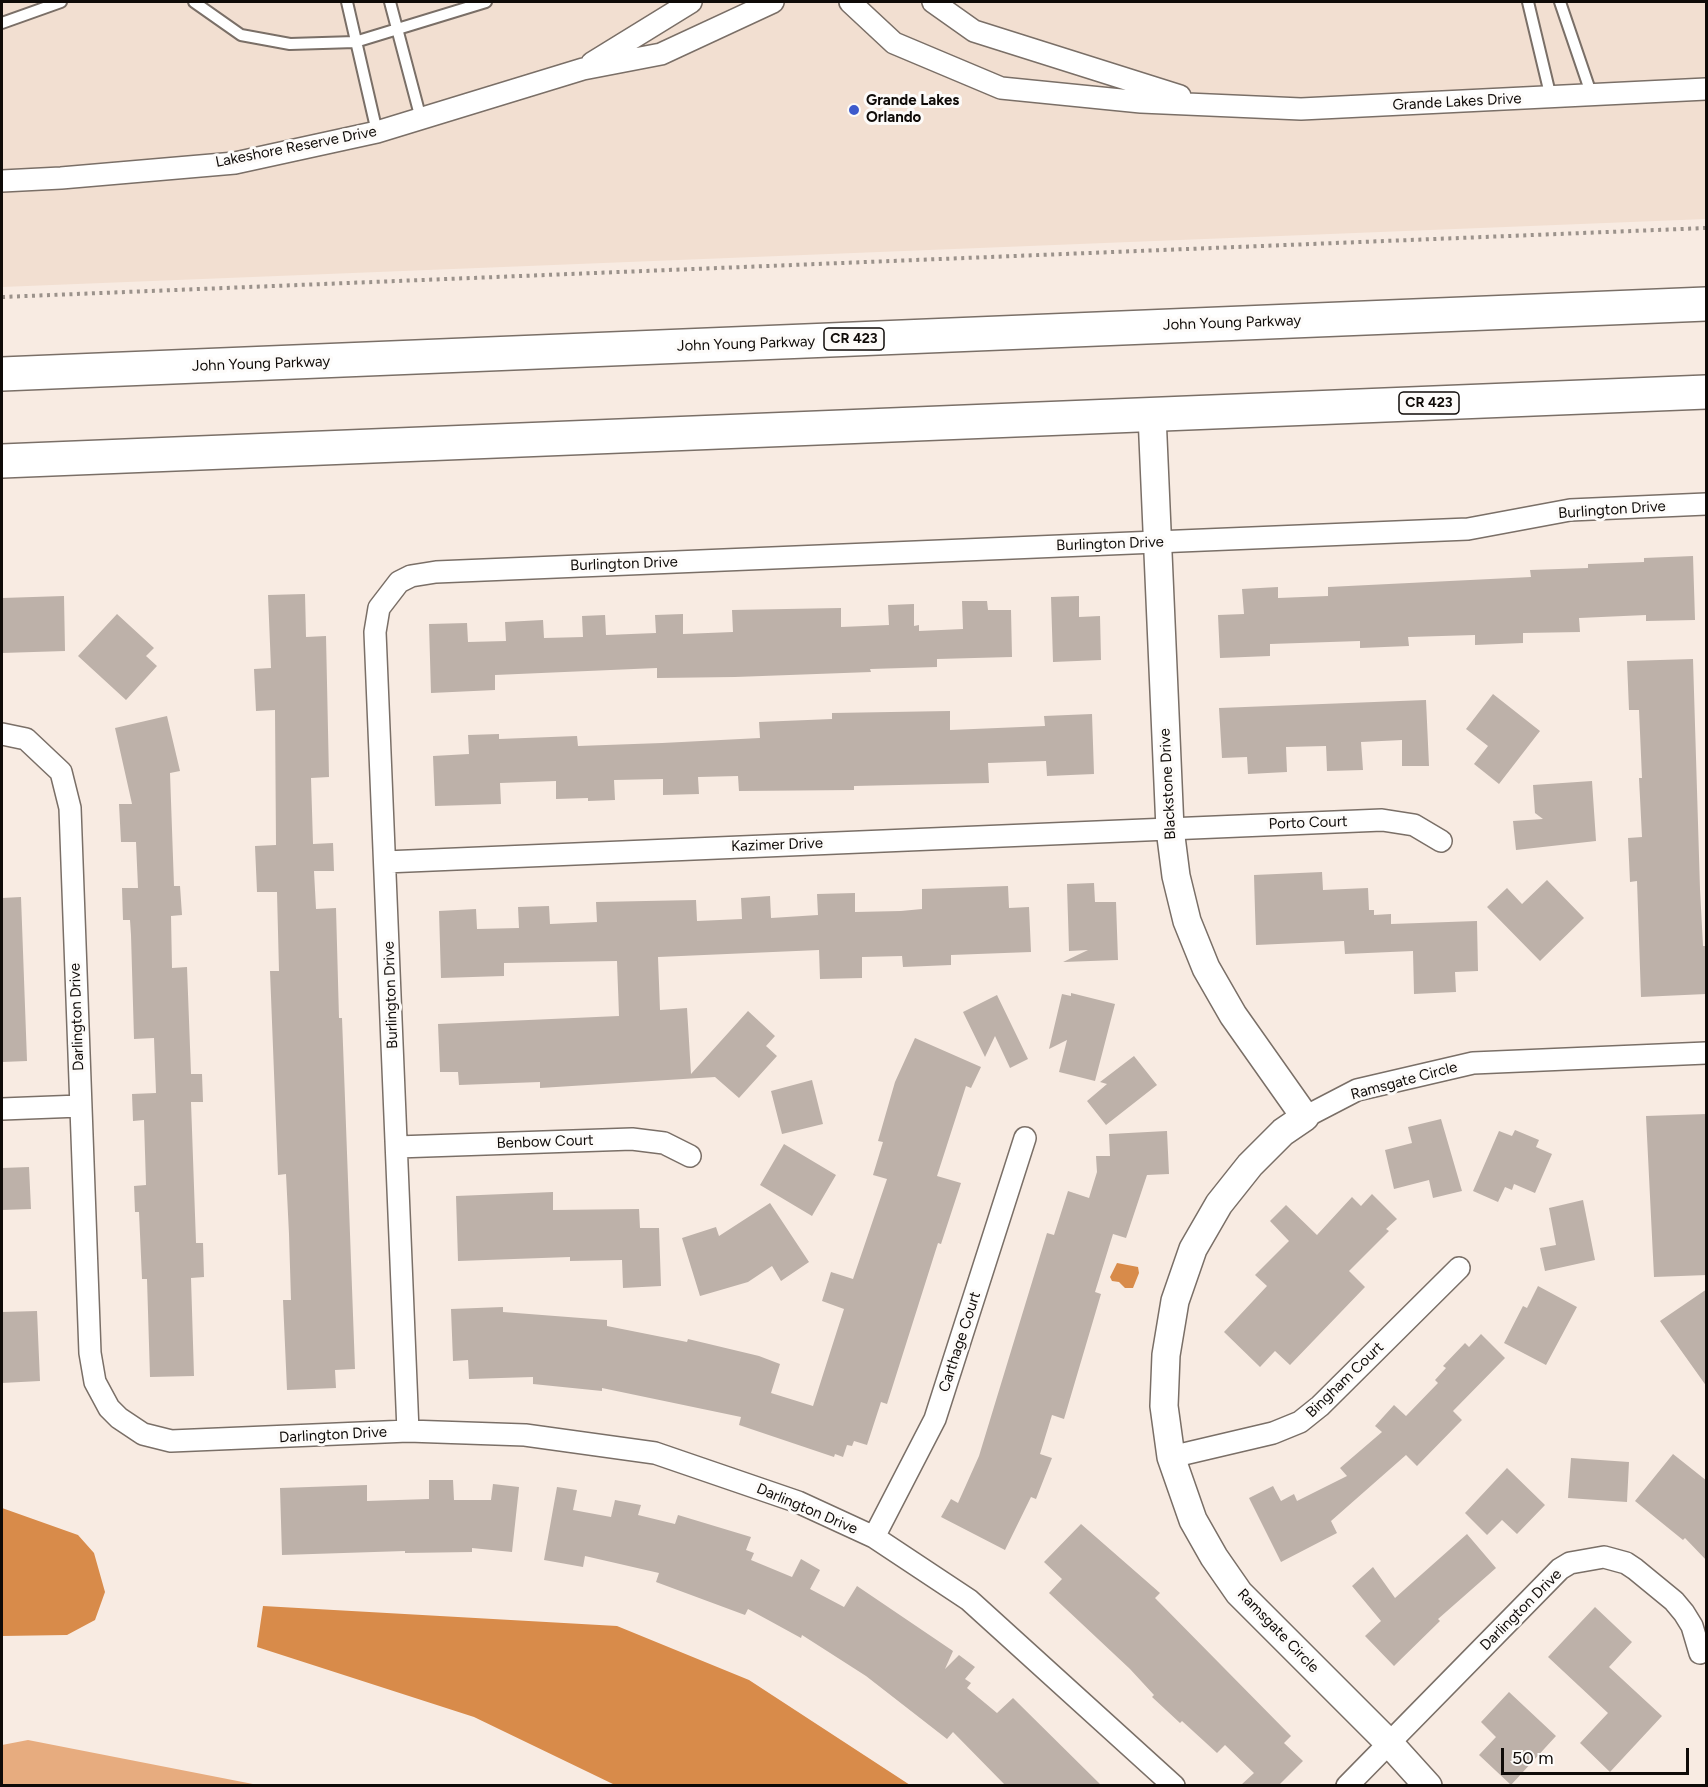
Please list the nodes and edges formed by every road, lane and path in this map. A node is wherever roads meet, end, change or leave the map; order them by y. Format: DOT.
graph roads {
  1 [pos="61,2"];
  2 [pos="194,2"];
  3 [pos="347,2"];
  4 [pos="390,2"];
  5 [pos="486,2"];
  6 [pos="691,2"];
  7 [pos="773,2"];
  8 [pos="850,2"];
  9 [pos="933,2"];
  10 [pos="1528,2"];
  11 [pos="1560,2"];
  12 [pos="2,23"];
  13 [pos="398,29"];
  14 [pos="356,42"];
  15 [pos="583,69"];
  16 [pos="1707,88"];
  17 [pos="1592,96"];
  18 [pos="1551,98"];
  19 [pos="1207,104"];
  20 [pos="421,119"];
  21 [pos="377,132"];
  22 [pos="2,181"];
  23 [pos="1707,228"];
  24 [pos="2,297"];
  25 [pos="1707,304"];
  26 [pos="2,374"];
  27 [pos="1707,392"];
  28 [pos="1152,415"];
  29 [pos="2,461"];
  30 [pos="1707,504"];
  31 [pos="1158,542"];
  32 [pos="2,734"];
  33 [pos="1170,829"];
  34 [pos="1441,841"];
  35 [pos="385,862"];
  36 [pos="1707,1053"];
  37 [pos="80,1106"];
  38 [pos="2,1109"];
  39 [pos="1305,1117"];
  40 [pos="1024,1138"];
  41 [pos="397,1147"];
  42 [pos="690,1156"];
  43 [pos="1459,1268"];
  44 [pos="408,1431"];
  45 [pos="1171,1457"];
  46 [pos="874,1538"];
  47 [pos="1700,1653"];
  48 [pos="1390,1744"];
  49 [pos="1174,1785"];
  50 [pos="1347,1785"];
  51 [pos="1428,1785"];
  1 -- 12 [label="lane"];
  2 -- 14 [label="lane"];
  3 -- 14 [label="lane"];
  4 -- 13 [label="lane"];
  5 -- 13 [label="lane"];
  6 -- 15 [label="street, Lakeshore Reserve Drive"];
  7 -- 15 [label="street, Lakeshore Reserve Drive"];
  8 -- 19 [label="street, Grande Lakes Drive"];
  9 -- 19 [label="street, Grande Lakes Drive"];
  10 -- 18 [label="lane"];
  11 -- 17 [label="lane"];
  13 -- 14 [label="lane"];
  13 -- 20 [label="lane"];
  14 -- 21 [label="lane"];
  15 -- 20 [label="street, Lakeshore Reserve Drive"];
  16 -- 17 [label="street, Grande Lakes Drive"];
  17 -- 18 [label="street, Grande Lakes Drive"];
  18 -- 19 [label="street, Grande Lakes Drive"];
  20 -- 21 [label="street, Lakeshore Reserve Drive"];
  21 -- 22 [label="street, Lakeshore Reserve Drive"];
  23 -- 24 [label="path"];
  25 -- 26 [label="highway, John Young Parkway / CR 423"];
  27 -- 28 [label="highway, CR 423"];
  28 -- 29 [label="highway, CR 423"];
  28 -- 31 [label="street, Blackstone Drive"];
  30 -- 31 [label="street, Burlington Drive"];
  31 -- 33 [label="street, Blackstone Drive"];
  31 -- 35 [label="street, Burlington Drive"];
  32 -- 37 [label="street, Darlington Drive"];
  33 -- 34 [label="street, Porto Court"];
  33 -- 35 [label="street, Kazimer Drive"];
  33 -- 39 [label="street, Blackstone Drive"];
  35 -- 41 [label="street, Burlington Drive"];
  36 -- 39 [label="street, Ramsgate Circle"];
  37 -- 38 [label="street"];
  37 -- 44 [label="street, Darlington Drive"];
  39 -- 45 [label="street, Ramsgate Circle"];
  40 -- 46 [label="street, Carthage Court"];
  41 -- 42 [label="street, Benbow Court"];
  41 -- 44 [label="street, Burlington Drive"];
  43 -- 45 [label="street, Bingham Court"];
  44 -- 46 [label="street, Darlington Drive"];
  45 -- 48 [label="street, Ramsgate Circle"];
  46 -- 49 [label="street, Darlington Drive"];
  47 -- 48 [label="street, Darlington Drive"];
  48 -- 50 [label="street, Darlington Drive"];
  48 -- 51 [label="street, Ramsgate Circle"];
}
